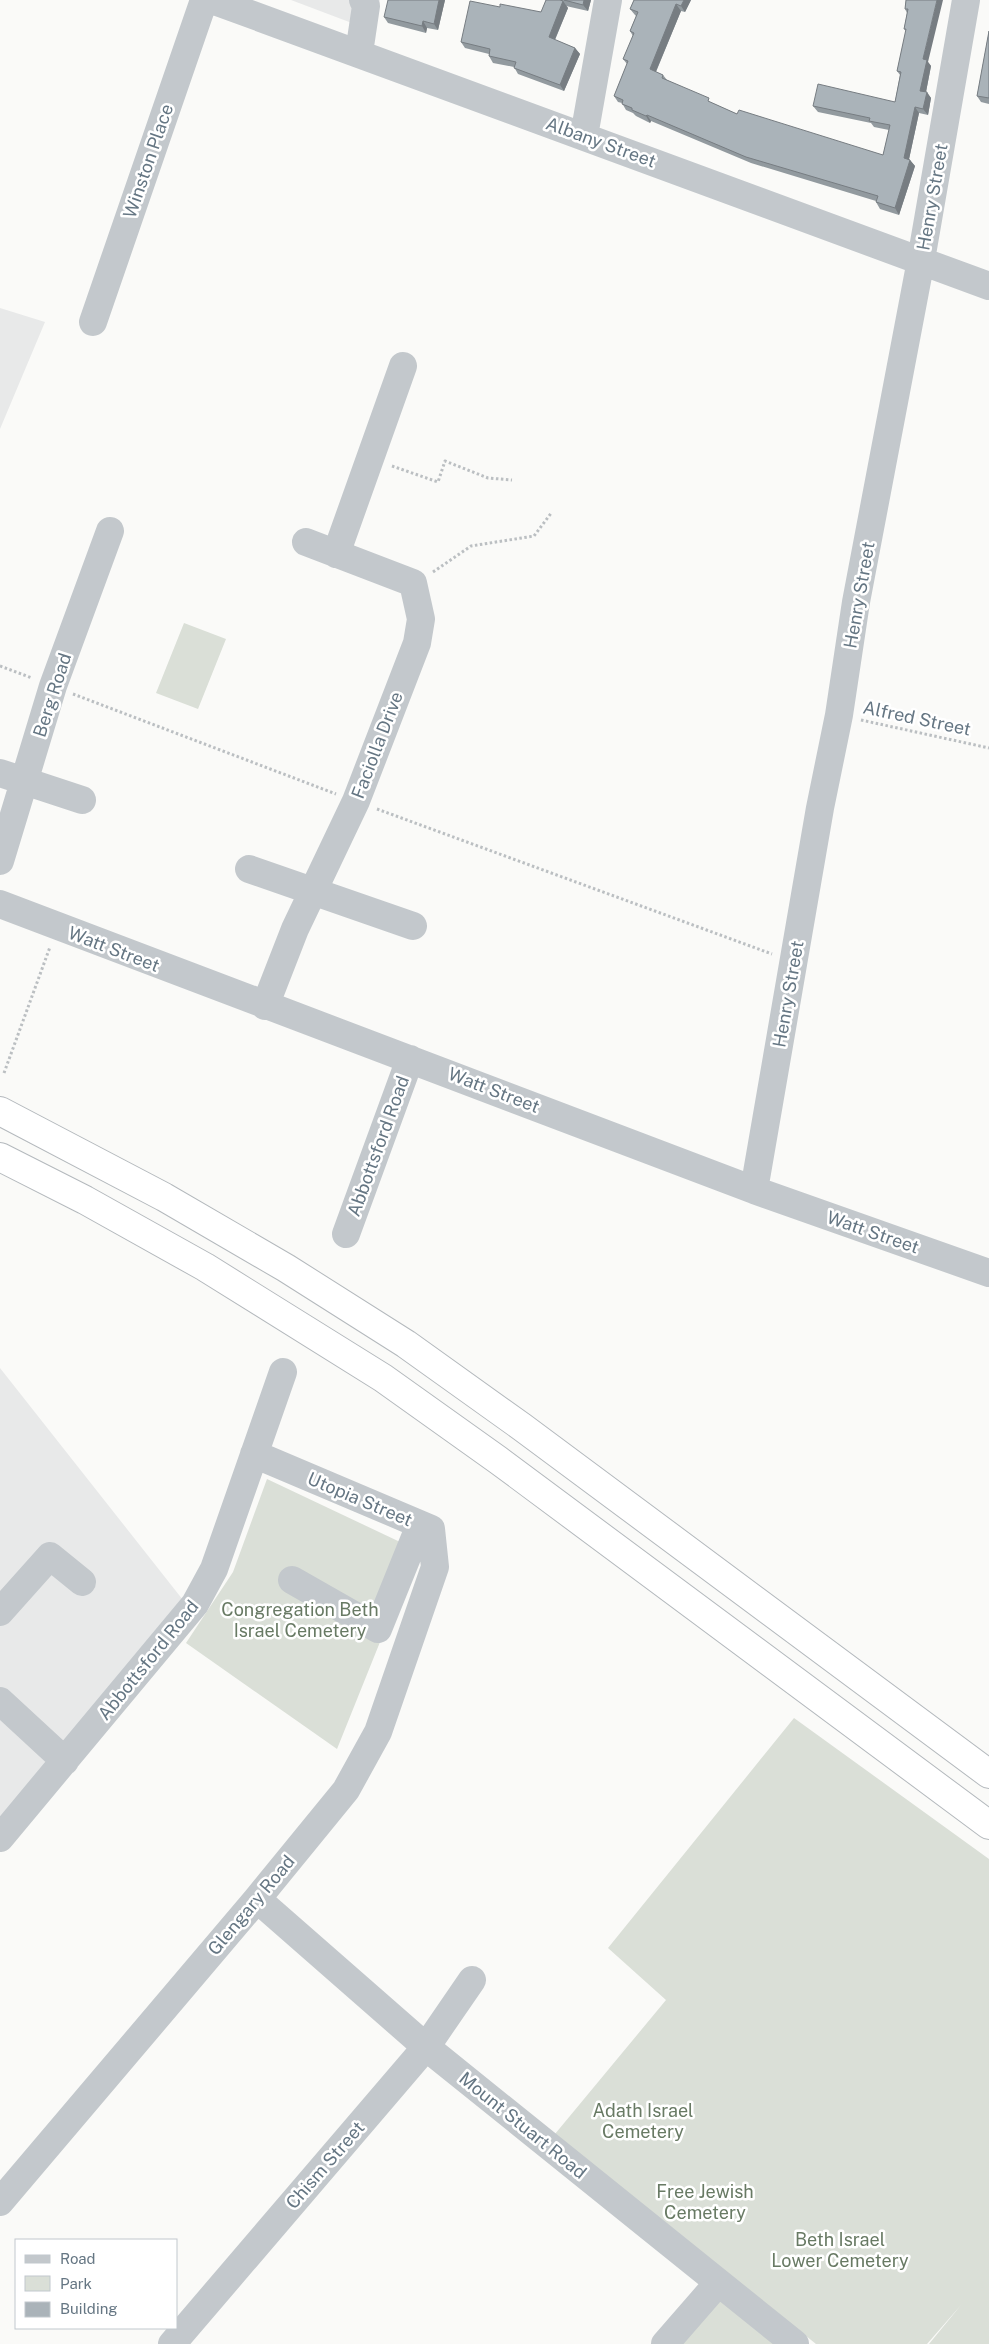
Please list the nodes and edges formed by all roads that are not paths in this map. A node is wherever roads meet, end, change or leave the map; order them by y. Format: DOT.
graph roads {
  1 [pos="204,0"];
  2 [pos="212,0"];
  3 [pos="363,0"];
  4 [pos="608,0"];
  5 [pos="966,0"];
  6 [pos="359,53"];
  7 [pos="584,136"];
  8 [pos="921,260"];
  9 [pos="989,286"];
  10 [pos="93,322"];
  11 [pos="403,366"];
  12 [pos="110,531"];
  13 [pos="306,542"];
  14 [pos="336,554"];
  15 [pos="12,778"];
  16 [pos="82,800"];
  17 [pos="0,861"];
  18 [pos="249,869"];
  19 [pos="312,892"];
  20 [pos="0,904"];
  21 [pos="413,926"];
  22 [pos="265,1006"];
  23 [pos="410,1059"];
  24 [pos="0,1112"];
  25 [pos="0,1157"];
  26 [pos="754,1190"];
  27 [pos="346,1234"];
  28 [pos="989,1273"];
  29 [pos="283,1372"];
  30 [pos="254,1454"];
  31 [pos="420,1525"];
  32 [pos="435,1567"];
  33 [pos="292,1580"];
  34 [pos="82,1582"];
  35 [pos="0,1612"];
  36 [pos="0,1701"];
  37 [pos="65,1761"];
  38 [pos="989,1774"];
  39 [pos="989,1825"];
  40 [pos="0,1838"];
  41 [pos="257,1899"];
  42 [pos="472,1980"];
  43 [pos="426,2047"];
  44 [pos="0,2202"];
  45 [pos="718,2283"];
  46 [pos="172,2344"];
  47 [pos="665,2344"];
  48 [pos="795,2344"];
  1 -- 10 [label="street, Winston Place"];
  2 -- 6 [label="street, Albany Street"];
  3 -- 6 [label="street"];
  4 -- 7 [label="street"];
  5 -- 8 [label="street, Henry Street"];
  6 -- 7 [label="street, Albany Street"];
  7 -- 8 [label="street, Albany Street"];
  8 -- 9 [label="street, Albany Street"];
  8 -- 26 [label="street, Henry Street"];
  11 -- 14 [label="street"];
  12 -- 15 [label="street, Berg Road"];
  13 -- 14 [label="street"];
  14 -- 19 [label="street, Faciolla Drive"];
  15 -- 16 [label="street"];
  15 -- 17 [label="street, Berg Road"];
  18 -- 19 [label="street"];
  19 -- 21 [label="street"];
  19 -- 22 [label="street, Faciolla Drive"];
  20 -- 22 [label="street, Watt Street"];
  22 -- 23 [label="street, Watt Street"];
  23 -- 26 [label="street, Watt Street"];
  23 -- 27 [label="street, Abbottsford Road"];
  24 -- 38 [label="highway"];
  25 -- 39 [label="highway"];
  26 -- 28 [label="street, Watt Street"];
  29 -- 30 [label="street, Abbottsford Road"];
  30 -- 31 [label="street, Utopia Street"];
  30 -- 37 [label="street, Abbottsford Road"];
  31 -- 32 [label="street, Utopia Street"];
  31 -- 33 [label="street"];
  32 -- 41 [label="street, Glengary Road"];
  34 -- 35 [label="street"];
  36 -- 37 [label="street"];
  37 -- 40 [label="street, Abbottsford Road"];
  41 -- 43 [label="street, Mount Stuart Road"];
  41 -- 44 [label="street, Glengary Road"];
  42 -- 43 [label="street, Chism Street"];
  43 -- 45 [label="street, Mount Stuart Road"];
  43 -- 46 [label="street, Chism Street"];
  45 -- 47 [label="street"];
  45 -- 48 [label="street, Mount Stuart Road"];
}
